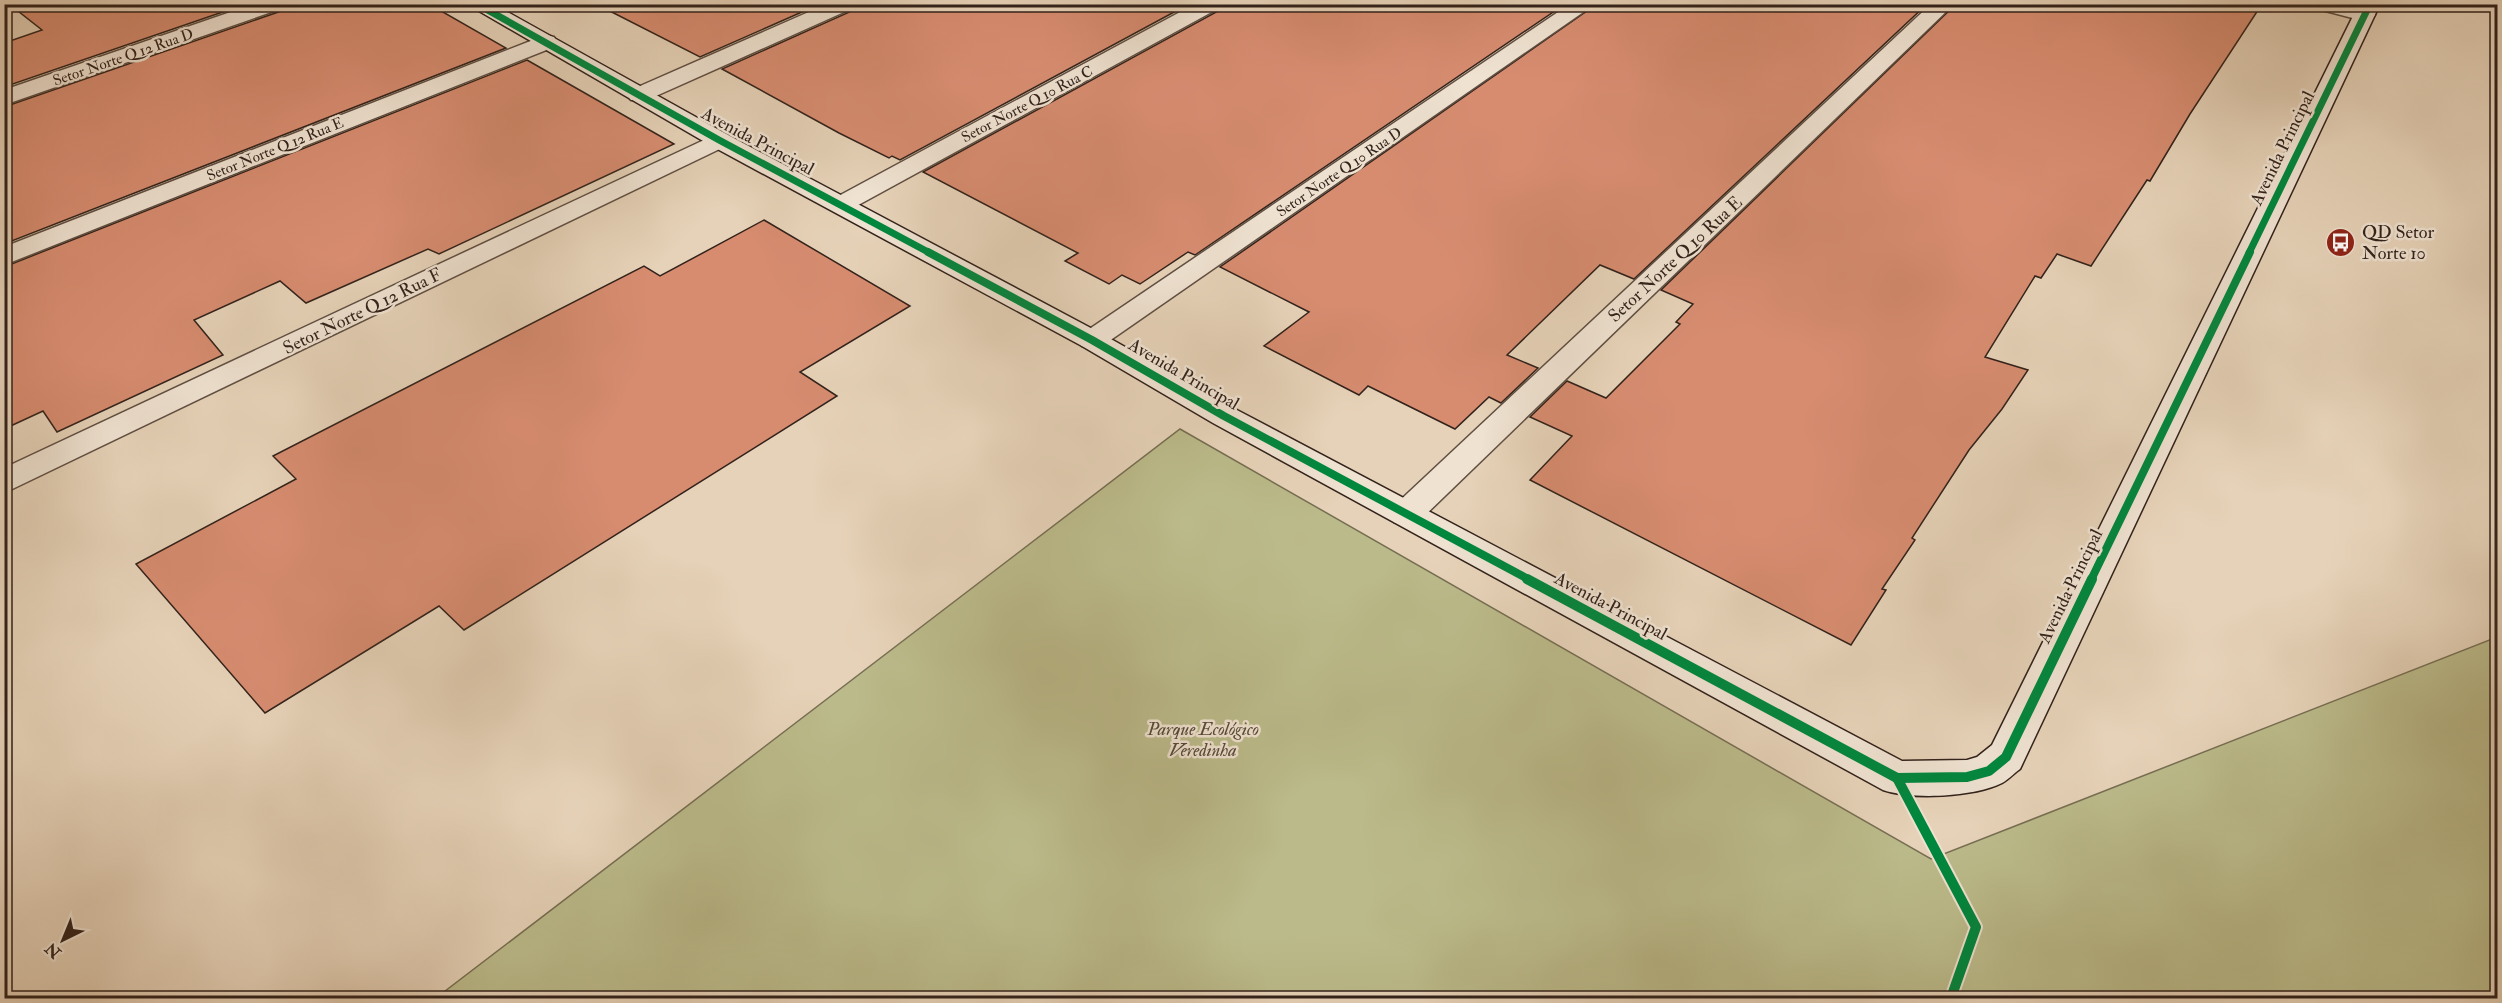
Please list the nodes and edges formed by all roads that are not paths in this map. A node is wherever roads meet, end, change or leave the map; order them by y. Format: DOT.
graph roads {
  1 [pos="276,4"];
  2 [pos="477,4"];
  3 [pos="846,4"];
  4 [pos="1212,4"];
  5 [pos="1586,4"];
  6 [pos="1944,4"];
  7 [pos="2321,4"];
  8 [pos="2367,10"];
  9 [pos="546,42"];
  10 [pos="639,95"];
  11 [pos="4,98"];
  12 [pos="719,140"];
  13 [pos="842,204"];
  14 [pos="4,257"];
  15 [pos="1092,340"];
  16 [pos="4,482"];
  17 [pos="1406,514"];
  1 -- 11 [label="street, Setor Norte Q 12 Rua D"];
  2 -- 9 [label="street, Avenida Principal"];
  3 -- 10 [label="street"];
  4 -- 13 [label="street, Setor Norte Q 10 Rua C"];
  5 -- 15 [label="street, Setor Norte Q 10 Rua D"];
  6 -- 17 [label="street, Setor Norte Q 10 Rua E"];
  7 -- 8 [label="street"];
  8 -- 17 [label="street, Avenida Principal"];
  9 -- 10 [label="street, Avenida Principal"];
  9 -- 14 [label="street, Setor Norte Q 12 Rua E"];
  10 -- 12 [label="street, Avenida Principal"];
  12 -- 13 [label="street, Avenida Principal"];
  12 -- 16 [label="street, Setor Norte Q 12 Rua F"];
  13 -- 15 [label="street, Avenida Principal"];
  15 -- 17 [label="street, Avenida Principal"];
}
